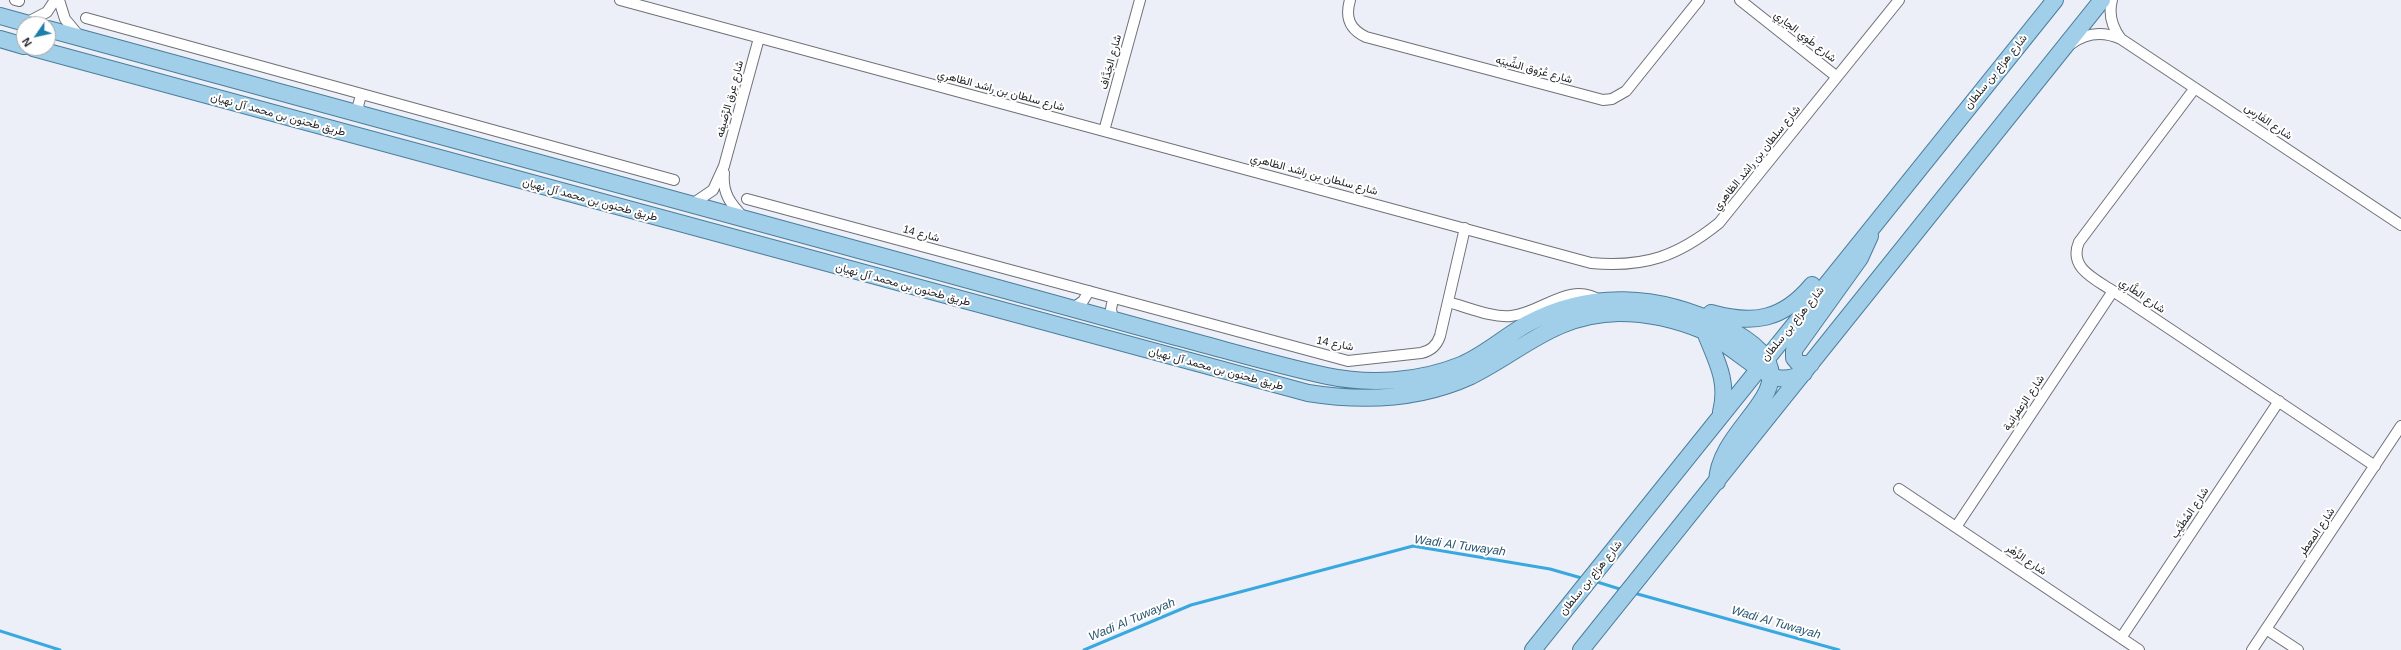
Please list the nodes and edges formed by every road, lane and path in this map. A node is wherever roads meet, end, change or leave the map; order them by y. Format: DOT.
graph roads {
  1 [pos="56,0"];
  2 [pos="59,0"];
  3 [pos="620,0"];
  4 [pos="1140,0"];
  5 [pos="1350,0"];
  6 [pos="1699,0"];
  7 [pos="1740,0"];
  8 [pos="1899,0"];
  9 [pos="2055,0"];
  10 [pos="2102,0"];
  11 [pos="2112,0"];
  12 [pos="0,16"];
  13 [pos="40,16"];
  14 [pos="86,18"];
  15 [pos="16,21"];
  16 [pos="56,31"];
  17 [pos="81,38"];
  18 [pos="759,38"];
  19 [pos="0,39"];
  20 [pos="2122,39"];
  21 [pos="16,44"];
  22 [pos="56,54"];
  23 [pos="2052,61"];
  24 [pos="1837,77"];
  25 [pos="2195,88"];
  26 [pos="358,94"];
  27 [pos="342,111"];
  28 [pos="363,117"];
  29 [pos="318,126"];
  30 [pos="1104,130"];
  31 [pos="445,137"];
  32 [pos="724,166"];
  33 [pos="674,180"];
  34 [pos="747,199"];
  35 [pos="691,205"];
  36 [pos="746,220"];
  37 [pos="1872,225"];
  38 [pos="2401,225"];
  39 [pos="1465,228"];
  40 [pos="1089,291"];
  41 [pos="2113,291"];
  42 [pos="1113,299"];
  43 [pos="1601,301"];
  44 [pos="1448,302"];
  45 [pos="1657,302"];
  46 [pos="1073,308"];
  47 [pos="1113,320"];
  48 [pos="1706,332"];
  49 [pos="1110,341"];
  50 [pos="1228,351"];
  51 [pos="1765,367"];
  52 [pos="1808,369"];
  53 [pos="2279,400"];
  54 [pos="1720,416"];
  55 [pos="2401,426"];
  56 [pos="2375,466"];
  57 [pos="1717,482"];
  58 [pos="1899,489"];
  59 [pos="1956,527"];
  60 [pos="2266,630"];
  61 [pos="2121,638"];
  62 [pos="1533,650"];
  63 [pos="1581,650"];
  64 [pos="2139,650"];
  65 [pos="2252,650"];
  66 [pos="2298,650"];
  1 -- 13 [label="street"];
  2 -- 17 [label="street"];
  3 -- 18 [label="street, شارع سلطان بن راشد الظاهري"];
  4 -- 30 [label="street, شارع الجَدَّاف"];
  5 -- 6 [label="street, شارع عُرُوق الشِّيبَه"];
  7 -- 24 [label="street, شارع طَوِي الجارِي"];
  8 -- 24 [label="street, شارع سلطان بن راشد الظاهري"];
  9 -- 37 [label="main road, شارع هزاع بن سلطان"];
  10 -- 23 [label="main road"];
  11 -- 20 [label="street, شارع الفَارِس"];
  12 -- 15 [label="main road"];
  14 -- 26 [label="street"];
  16 -- 17 [label="main road, طريق طحنون بن محمد آل نهيان"];
  17 -- 27 [label="main road, طريق طحنون بن محمد آل نهيان"];
  18 -- 30 [label="street, شارع سلطان بن راشد الظاهري"];
  18 -- 32 [label="street, شارع عِرق الرِّصَيفه"];
  19 -- 21 [label="main road"];
  20 -- 23 [label="street, شارع الفَارِس"];
  20 -- 25 [label="street, شارع الفَارِس"];
  22 -- 29 [label="main road, طريق طحنون بن محمد آل نهيان"];
  23 -- 52 [label="main road"];
  24 -- 39 [label="street, شارع سلطان بن راشد الظاهري"];
  25 -- 38 [label="street, شارع الفَارِس"];
  25 -- 41 [label="street, شارع الطَّارِي"];
  26 -- 27 [label="street"];
  26 -- 28 [label="street"];
  26 -- 33 [label="street"];
  27 -- 28 [label="main road, طريق طحنون بن محمد آل نهيان"];
  28 -- 31 [label="main road, طريق طحنون بن محمد آل نهيان"];
  29 -- 31 [label="main road"];
  29 -- 49 [label="main road, طريق طحنون بن محمد آل نهيان"];
  30 -- 39 [label="street, شارع سلطان بن راشد الظاهري"];
  31 -- 35 [label="main road, طريق طحنون بن محمد آل نهيان"];
  32 -- 35 [label="street, شارع عِرق الرِّصَيفه"];
  32 -- 36 [label="street, شارع عِرق الرِّصَيفه"];
  34 -- 40 [label="street, شارع 14"];
  35 -- 36 [label="main road, طريق طحنون بن محمد آل نهيان"];
  36 -- 46 [label="main road, طريق طحنون بن محمد آل نهيان"];
  37 -- 45 [label="main road"];
  37 -- 51 [label="main road, شارع هزاع بن سلطان"];
  37 -- 52 [label="main road"];
  39 -- 44 [label="street, شارع 14"];
  40 -- 42 [label="street, شارع 14"];
  40 -- 46 [label="street"];
  41 -- 53 [label="street, شارع الطَّارِي"];
  41 -- 59 [label="street, شارع الزعفرانية"];
  42 -- 44 [label="street, شارع 14"];
  42 -- 47 [label="street"];
  43 -- 44 [label="street"];
  43 -- 45 [label="main road, طريق طحنون بن محمد آل نهيان"];
  43 -- 50 [label="main road, طريق طحنون بن محمد آل نهيان"];
  45 -- 51 [label="main road, طريق طحنون بن محمد آل نهيان"];
  46 -- 47 [label="main road, طريق طحنون بن محمد آل نهيان"];
  47 -- 50 [label="main road, طريق طحنون بن محمد آل نهيان"];
  48 -- 49 [label="main road, طريق طحنون بن محمد آل نهيان"];
  48 -- 51 [label="main road, طريق طحنون بن محمد آل نهيان"];
  48 -- 54 [label="main road"];
  49 -- 50 [label="main road"];
  51 -- 52 [label="main road"];
  51 -- 54 [label="main road, شارع هزاع بن سلطان"];
  51 -- 57 [label="main road"];
  52 -- 57 [label="main road"];
  53 -- 56 [label="street, شارع الطَّارِي"];
  53 -- 61 [label="street, شارع المُطَيَّب"];
  54 -- 62 [label="main road, شارع هزاع بن سلطان"];
  55 -- 56 [label="street, شارع المعطر"];
  56 -- 60 [label="street, شارع المعطر"];
  57 -- 63 [label="main road"];
  58 -- 59 [label="street, شارع الزَّهْر"];
  59 -- 61 [label="street, شارع الزَّهْر"];
  60 -- 65 [label="street, شارع المعطر"];
  60 -- 66 [label="street"];
  61 -- 64 [label="street, شارع الزَّهْر"];
}
